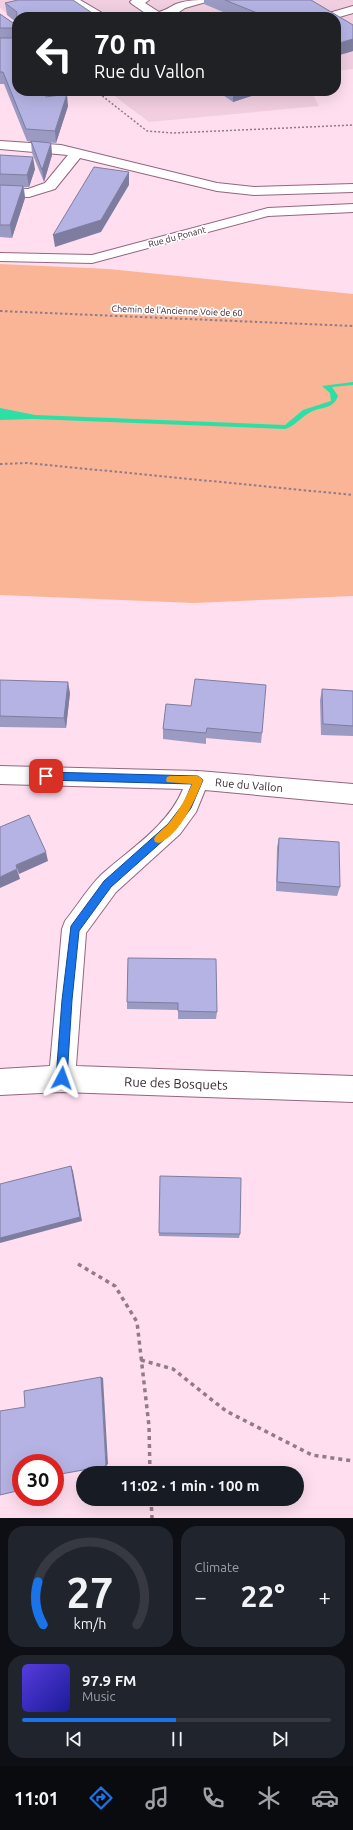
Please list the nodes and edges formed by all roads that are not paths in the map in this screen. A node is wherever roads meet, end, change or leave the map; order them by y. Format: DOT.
graph roads {
  1 [pos="73,0"];
  2 [pos="143,0"];
  3 [pos="202,0"];
  4 [pos="353,9"];
  5 [pos="92,12"];
  6 [pos="151,12"];
  7 [pos="172,12"];
  8 [pos="341,13"];
  9 [pos="0,145"];
  10 [pos="77,153"];
  11 [pos="353,188"];
  12 [pos="0,192"];
  13 [pos="353,208"];
  14 [pos="0,257"];
  15 [pos="0,775"];
  16 [pos="198,780"];
  17 [pos="353,794"];
  18 [pos="62,1078"];
  19 [pos="0,1082"];
  20 [pos="353,1089"];
  1 -- 5 [label="street"];
  2 -- 6 [label="street"];
  3 -- 7 [label="street"];
  4 -- 8 [label="street"];
  9 -- 10 [label="street"];
  10 -- 11 [label="street"];
  10 -- 12 [label="street"];
  13 -- 14 [label="street, Rue du Ponant"];
  15 -- 16 [label="street, Rue du Vallon"];
  16 -- 17 [label="street, Rue du Vallon"];
  16 -- 18 [label="street"];
  18 -- 19 [label="street, Rue des Bosquets"];
  18 -- 20 [label="street, Rue des Bosquets"];
}
